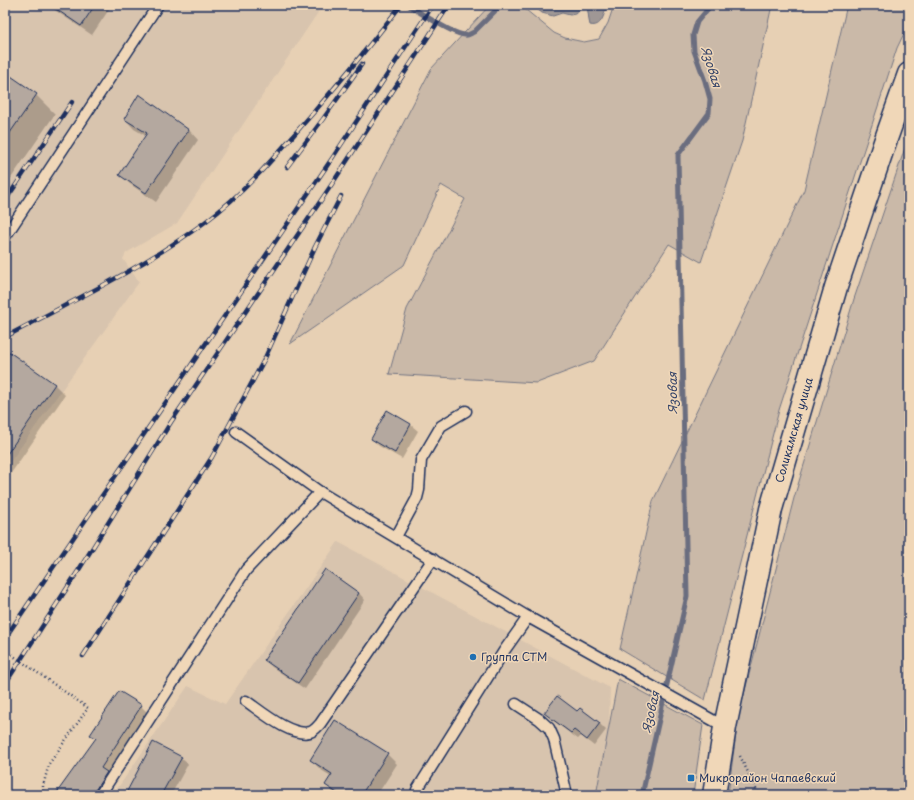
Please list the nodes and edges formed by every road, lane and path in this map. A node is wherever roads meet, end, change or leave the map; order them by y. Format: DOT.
graph roads {
  1 [pos="158,5"];
  2 [pos="909,74"];
  3 [pos="5,237"];
  4 [pos="466,411"];
  5 [pos="236,432"];
  6 [pos="320,492"];
  7 [pos="396,537"];
  8 [pos="433,559"];
  9 [pos="528,617"];
  10 [pos="5,650"];
  11 [pos="10,653"];
  12 [pos="5,661"];
  13 [pos="246,701"];
  14 [pos="516,704"];
  15 [pos="725,727"];
  16 [pos="739,754"];
  17 [pos="43,795"];
  18 [pos="100,795"];
  19 [pos="420,795"];
  20 [pos="568,795"];
  21 [pos="714,795"];
  22 [pos="759,795"];
  1 -- 3 [label="lane"];
  2 -- 15 [label="main road, Соликамская улица"];
  4 -- 7 [label="lane"];
  5 -- 6 [label="lane"];
  6 -- 7 [label="lane"];
  6 -- 18 [label="lane"];
  7 -- 8 [label="lane"];
  8 -- 9 [label="lane"];
  8 -- 13 [label="lane"];
  9 -- 15 [label="lane"];
  9 -- 19 [label="lane"];
  10 -- 11 [label="path, bridge"];
  11 -- 12 [label="path"];
  11 -- 17 [label="path, bridge"];
  14 -- 20 [label="lane"];
  15 -- 21 [label="main road, Соликамская улица"];
  16 -- 22 [label="path"];
}
